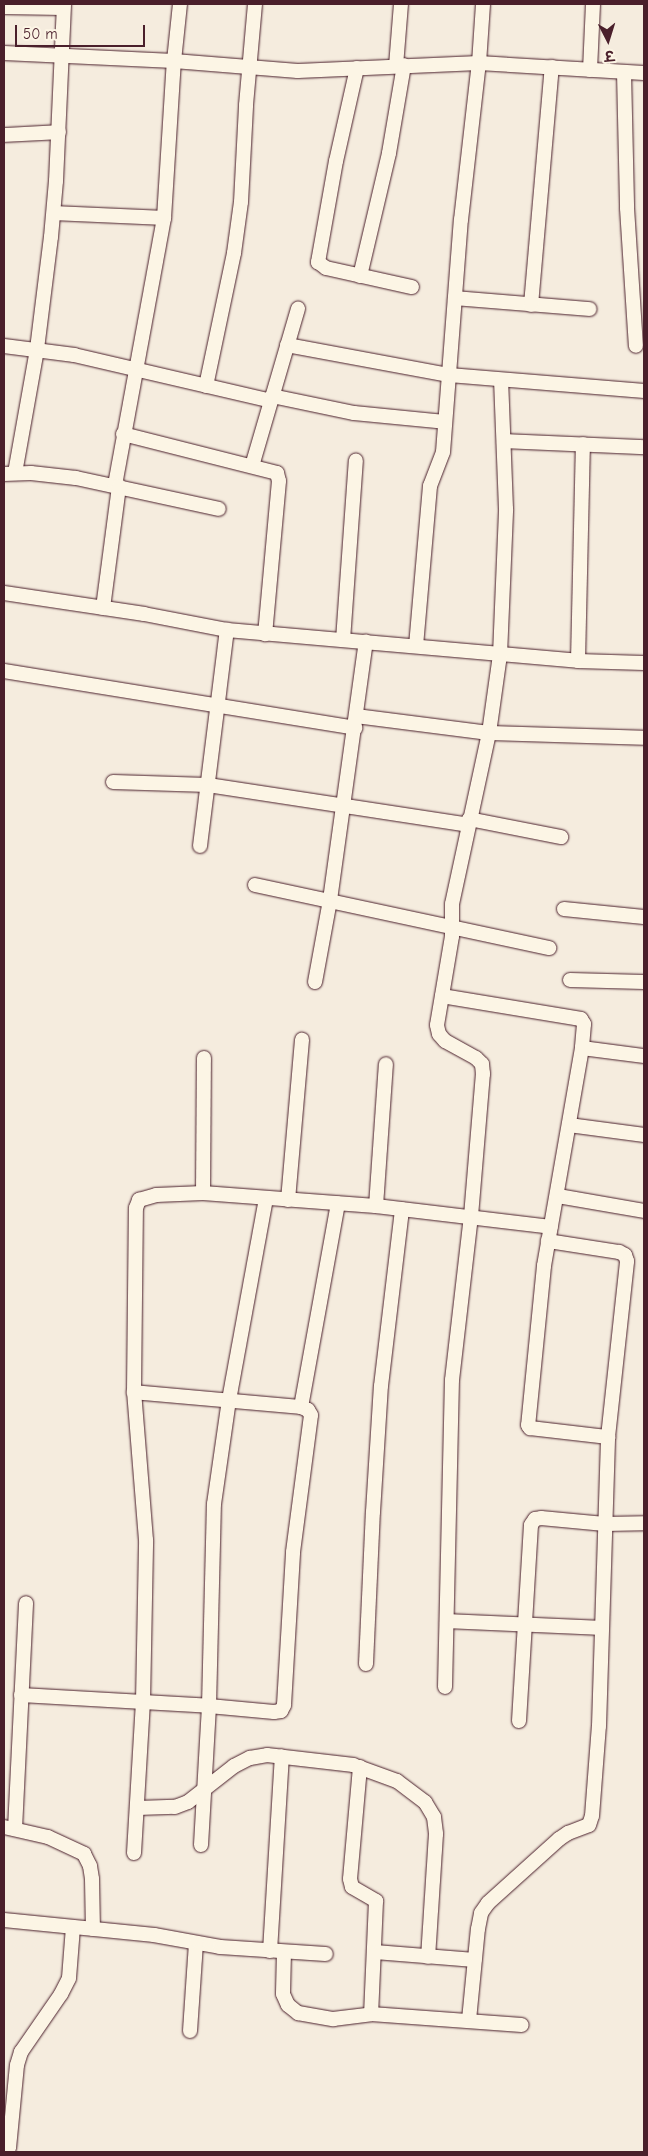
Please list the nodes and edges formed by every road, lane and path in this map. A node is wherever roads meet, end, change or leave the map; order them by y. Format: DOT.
graph roads {
  1 [pos="180,4"];
  2 [pos="255,4"];
  3 [pos="401,4"];
  4 [pos="482,4"];
  5 [pos="593,4"];
  6 [pos="64,6"];
  7 [pos="4,7"];
  8 [pos="4,53"];
  9 [pos="62,56"];
  10 [pos="174,61"];
  11 [pos="479,63"];
  12 [pos="400,65"];
  13 [pos="250,67"];
  14 [pos="552,67"];
  15 [pos="357,68"];
  16 [pos="590,70"];
  17 [pos="624,72"];
  18 [pos="644,73"];
  19 [pos="58,132"];
  20 [pos="4,135"];
  21 [pos="54,213"];
  22 [pos="164,218"];
  23 [pos="360,276"];
  24 [pos="412,287"];
  25 [pos="455,298"];
  26 [pos="531,305"];
  27 [pos="298,309"];
  28 [pos="590,309"];
  29 [pos="287,345"];
  30 [pos="4,346"];
  31 [pos="636,346"];
  32 [pos="36,349"];
  33 [pos="137,370"];
  34 [pos="449,375"];
  35 [pos="501,380"];
  36 [pos="206,386"];
  37 [pos="644,391"];
  38 [pos="272,398"];
  39 [pos="445,422"];
  40 [pos="123,434"];
  41 [pos="504,441"];
  42 [pos="583,444"];
  43 [pos="644,447"];
  44 [pos="356,460"];
  45 [pos="252,466"];
  46 [pos="9,474"];
  47 [pos="117,486"];
  48 [pos="219,509"];
  49 [pos="4,593"];
  50 [pos="103,608"];
  51 [pos="227,630"];
  52 [pos="265,634"];
  53 [pos="343,640"];
  54 [pos="366,641"];
  55 [pos="416,646"];
  56 [pos="500,655"];
  57 [pos="578,661"];
  58 [pos="644,662"];
  59 [pos="4,671"];
  60 [pos="217,706"];
  61 [pos="355,722"];
  62 [pos="489,733"];
  63 [pos="644,738"];
  64 [pos="113,782"];
  65 [pos="208,785"];
  66 [pos="343,806"];
  67 [pos="469,822"];
  68 [pos="561,837"];
  69 [pos="200,846"];
  70 [pos="255,885"];
  71 [pos="330,900"];
  72 [pos="564,909"];
  73 [pos="644,917"];
  74 [pos="452,927"];
  75 [pos="549,948"];
  76 [pos="570,980"];
  77 [pos="315,982"];
  78 [pos="644,982"];
  79 [pos="442,996"];
  80 [pos="302,1040"];
  81 [pos="582,1048"];
  82 [pos="644,1056"];
  83 [pos="204,1058"];
  84 [pos="386,1064"];
  85 [pos="569,1125"];
  86 [pos="644,1135"];
  87 [pos="203,1193"];
  88 [pos="558,1196"];
  89 [pos="266,1198"];
  90 [pos="288,1200"];
  91 [pos="338,1203"];
  92 [pos="376,1206"];
  93 [pos="402,1209"];
  94 [pos="644,1211"];
  95 [pos="471,1216"];
  96 [pos="551,1226"];
  97 [pos="548,1241"];
  98 [pos="134,1392"];
  99 [pos="228,1400"];
  100 [pos="301,1407"];
  101 [pos="608,1437"];
  102 [pos="644,1523"];
  103 [pos="605,1524"];
  104 [pos="26,1603"];
  105 [pos="447,1621"];
  106 [pos="525,1625"];
  107 [pos="602,1628"];
  108 [pos="366,1664"];
  109 [pos="445,1687"];
  110 [pos="22,1695"];
  111 [pos="143,1702"];
  112 [pos="209,1706"];
  113 [pos="519,1721"];
  114 [pos="282,1756"];
  115 [pos="360,1767"];
  116 [pos="204,1791"];
  117 [pos="137,1808"];
  118 [pos="9,1828"];
  119 [pos="201,1846"];
  120 [pos="134,1853"];
  121 [pos="4,1920"];
  122 [pos="73,1927"];
  123 [pos="93,1929"];
  124 [pos="196,1943"];
  125 [pos="277,1951"];
  126 [pos="375,1952"];
  127 [pos="326,1954"];
  128 [pos="428,1957"];
  129 [pos="475,1960"];
  130 [pos="371,2014"];
  131 [pos="469,2020"];
  132 [pos="522,2025"];
  133 [pos="190,2031"];
  134 [pos="12,2149"];
  1 -- 10 [label="street"];
  2 -- 13 [label="street"];
  3 -- 12 [label="street"];
  4 -- 11 [label="street"];
  5 -- 16 [label="street"];
  6 -- 7 [label="street"];
  6 -- 9 [label="street"];
  8 -- 9 [label="street"];
  9 -- 10 [label="street"];
  9 -- 19 [label="street"];
  10 -- 13 [label="street"];
  10 -- 22 [label="street"];
  11 -- 12 [label="street"];
  11 -- 14 [label="street"];
  11 -- 25 [label="street"];
  12 -- 15 [label="street"];
  12 -- 23 [label="street"];
  13 -- 15 [label="street"];
  13 -- 36 [label="street"];
  14 -- 16 [label="street"];
  14 -- 26 [label="street"];
  15 -- 23 [label="street"];
  16 -- 17 [label="street"];
  17 -- 18 [label="street"];
  17 -- 31 [label="street"];
  19 -- 20 [label="street"];
  19 -- 21 [label="street"];
  21 -- 22 [label="street"];
  21 -- 32 [label="street"];
  22 -- 33 [label="street"];
  23 -- 24 [label="street"];
  25 -- 26 [label="street"];
  25 -- 34 [label="street"];
  26 -- 28 [label="street"];
  27 -- 29 [label="street"];
  29 -- 34 [label="street"];
  29 -- 38 [label="street"];
  30 -- 32 [label="street"];
  32 -- 33 [label="street"];
  32 -- 46 [label="street"];
  33 -- 36 [label="street"];
  33 -- 40 [label="street"];
  34 -- 35 [label="street"];
  34 -- 39 [label="street"];
  35 -- 37 [label="street"];
  35 -- 41 [label="street"];
  36 -- 38 [label="street"];
  38 -- 39 [label="street"];
  38 -- 45 [label="street"];
  39 -- 55 [label="street"];
  40 -- 45 [label="street"];
  40 -- 47 [label="street"];
  41 -- 42 [label="street"];
  41 -- 56 [label="street"];
  42 -- 43 [label="street"];
  42 -- 57 [label="street"];
  44 -- 53 [label="street"];
  45 -- 52 [label="street"];
  46 -- 47 [label="street"];
  47 -- 48 [label="street"];
  47 -- 50 [label="street"];
  49 -- 50 [label="street"];
  50 -- 51 [label="street"];
  51 -- 52 [label="street"];
  51 -- 60 [label="street"];
  52 -- 53 [label="street"];
  53 -- 54 [label="street"];
  54 -- 55 [label="street"];
  54 -- 61 [label="street"];
  55 -- 56 [label="street"];
  56 -- 57 [label="street"];
  56 -- 62 [label="street"];
  57 -- 58 [label="street"];
  59 -- 60 [label="street"];
  60 -- 61 [label="street"];
  60 -- 65 [label="street"];
  61 -- 62 [label="street"];
  61 -- 66 [label="street"];
  62 -- 63 [label="street"];
  62 -- 67 [label="street"];
  64 -- 65 [label="street"];
  65 -- 66 [label="street"];
  65 -- 69 [label="street"];
  66 -- 67 [label="street"];
  66 -- 71 [label="street"];
  67 -- 68 [label="street"];
  67 -- 74 [label="street"];
  70 -- 71 [label="street"];
  71 -- 74 [label="street"];
  71 -- 77 [label="street"];
  72 -- 73 [label="street"];
  74 -- 75 [label="street"];
  74 -- 79 [label="street"];
  76 -- 78 [label="street"];
  79 -- 81 [label="street"];
  79 -- 95 [label="street"];
  80 -- 90 [label="street"];
  81 -- 82 [label="street"];
  81 -- 85 [label="street"];
  83 -- 87 [label="street"];
  84 -- 92 [label="street"];
  85 -- 86 [label="street"];
  85 -- 88 [label="street"];
  87 -- 89 [label="street"];
  87 -- 98 [label="street"];
  88 -- 94 [label="street"];
  88 -- 96 [label="street"];
  89 -- 90 [label="street"];
  89 -- 99 [label="street"];
  90 -- 91 [label="street"];
  91 -- 92 [label="street"];
  91 -- 100 [label="street"];
  92 -- 93 [label="street"];
  93 -- 95 [label="street"];
  93 -- 108 [label="street"];
  95 -- 96 [label="street"];
  95 -- 105 [label="street"];
  96 -- 97 [label="street"];
  97 -- 101 [label="street"];
  97 -- 101 [label="street"];
  98 -- 99 [label="street"];
  98 -- 111 [label="street"];
  99 -- 100 [label="street"];
  99 -- 112 [label="street"];
  100 -- 112 [label="street"];
  101 -- 103 [label="street"];
  102 -- 103 [label="street"];
  103 -- 106 [label="street"];
  103 -- 107 [label="street"];
  104 -- 110 [label="street"];
  105 -- 106 [label="street"];
  105 -- 109 [label="street"];
  106 -- 107 [label="street"];
  106 -- 113 [label="street"];
  107 -- 129 [label="street"];
  110 -- 111 [label="street"];
  110 -- 118 [label="street"];
  111 -- 112 [label="street"];
  111 -- 117 [label="street"];
  112 -- 116 [label="street"];
  114 -- 115 [label="street"];
  114 -- 116 [label="street"];
  114 -- 125 [label="street"];
  115 -- 126 [label="street"];
  115 -- 128 [label="street"];
  116 -- 117 [label="street"];
  116 -- 119 [label="street"];
  117 -- 120 [label="street"];
  118 -- 123 [label="street"];
  121 -- 122 [label="street"];
  122 -- 123 [label="street"];
  122 -- 134 [label="street"];
  123 -- 124 [label="street"];
  124 -- 125 [label="street"];
  124 -- 133 [label="street"];
  125 -- 127 [label="street"];
  125 -- 130 [label="street"];
  126 -- 128 [label="street"];
  126 -- 130 [label="street"];
  128 -- 129 [label="street"];
  129 -- 131 [label="street"];
  130 -- 131 [label="street"];
  131 -- 132 [label="street"];
}
